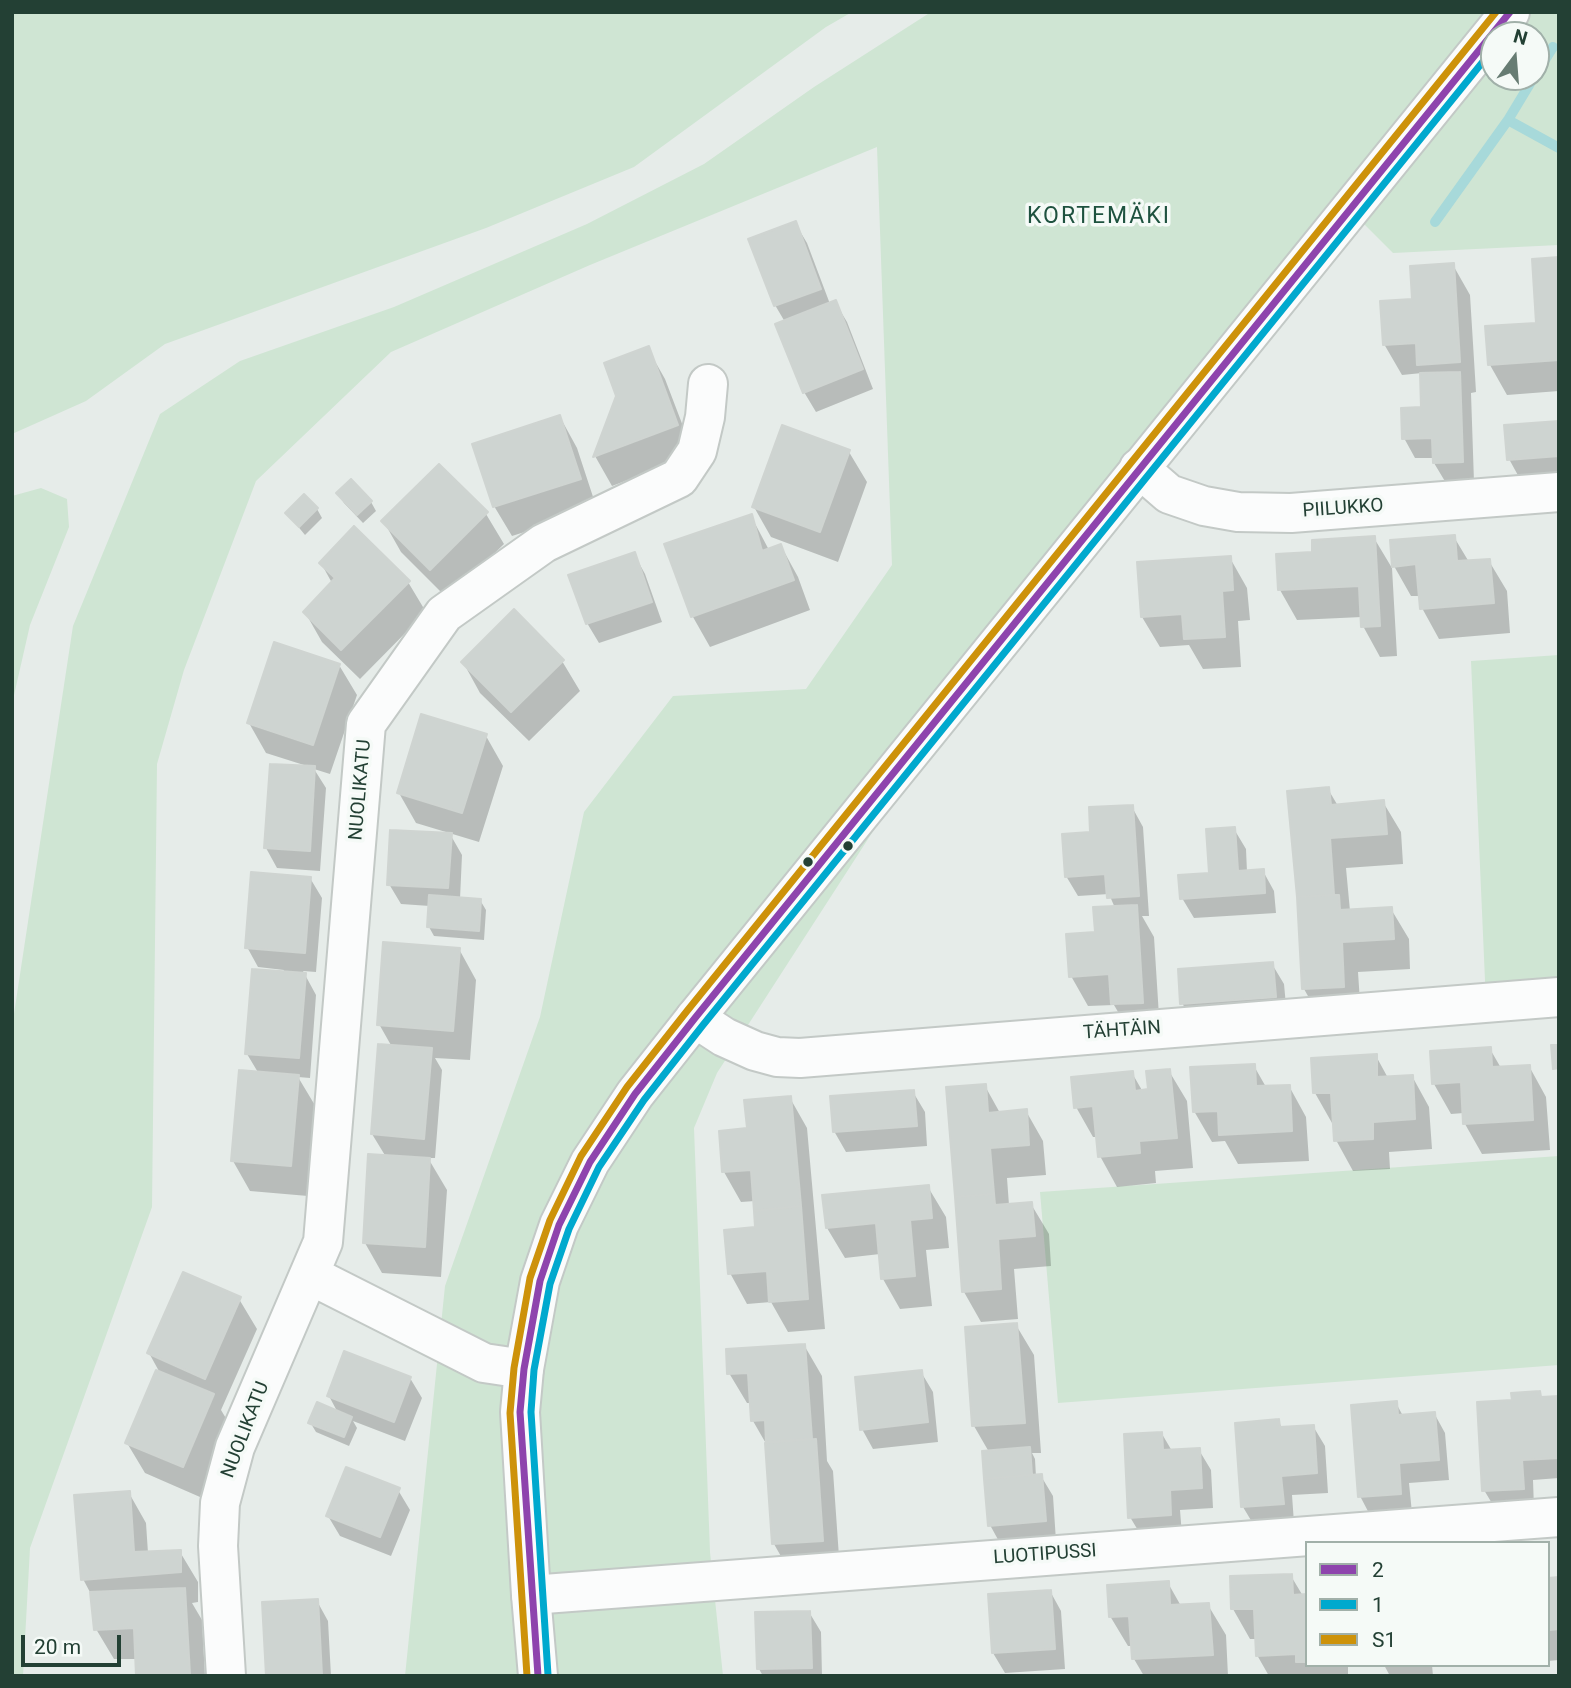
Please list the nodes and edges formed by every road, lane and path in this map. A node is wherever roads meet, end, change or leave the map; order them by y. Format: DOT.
graph roads {
  1 [pos="1510,12"];
  2 [pos="708,384"];
  3 [pos="1139,468"];
  4 [pos="1559,492"];
  5 [pos="1559,997"];
  6 [pos="695,1018"];
  7 [pos="310,1275"];
  8 [pos="524,1369"];
  9 [pos="1559,1517"];
  10 [pos="531,1595"];
  11 [pos="226,1676"];
  12 [pos="538,1676"];
  1 -- 3 [label="street"];
  2 -- 7 [label="street, NUOLIKATU"];
  3 -- 4 [label="street, PIILUKKO"];
  3 -- 6 [label="street"];
  5 -- 6 [label="street, TÄHTÄIN"];
  6 -- 8 [label="street"];
  7 -- 8 [label="street"];
  7 -- 11 [label="street, NUOLIKATU"];
  8 -- 10 [label="street"];
  9 -- 10 [label="street, LUOTIPUSSI"];
  10 -- 12 [label="street"];
}
